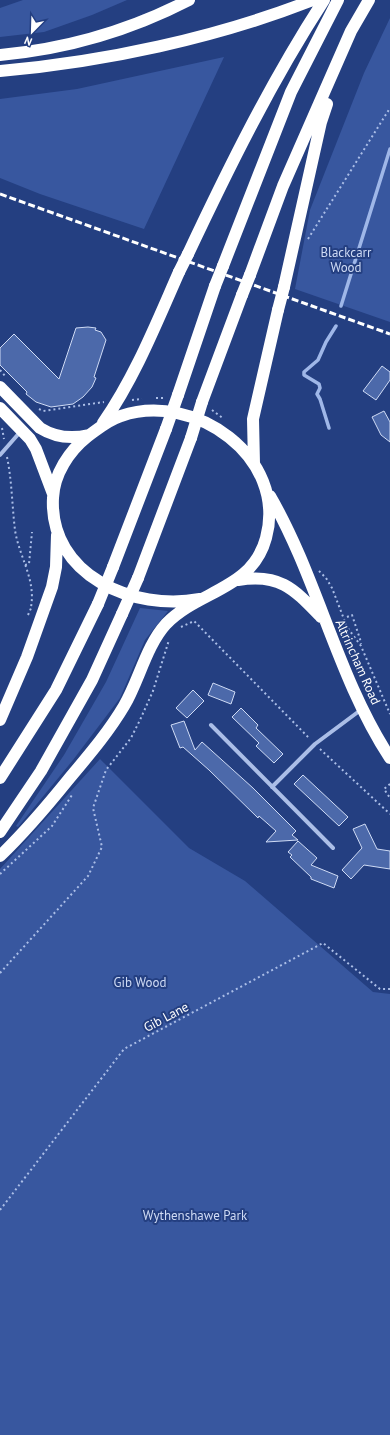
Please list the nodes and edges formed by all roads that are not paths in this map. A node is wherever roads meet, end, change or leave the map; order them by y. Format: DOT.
graph roads {
  1 [pos="189,0"];
  2 [pos="313,0"];
  3 [pos="324,0"];
  4 [pos="338,0"];
  5 [pos="369,0"];
  6 [pos="351,30"];
  7 [pos="0,55"];
  8 [pos="0,71"];
  9 [pos="5,384"];
  10 [pos="0,408"];
  11 [pos="101,426"];
  12 [pos="22,431"];
  13 [pos="90,435"];
  14 [pos="0,455"];
  15 [pos="254,464"];
  16 [pos="266,490"];
  17 [pos="53,495"];
  18 [pos="57,530"];
  19 [pos="238,580"];
  20 [pos="200,599"];
  21 [pos="324,620"];
  22 [pos="363,709"];
  23 [pos="0,720"];
  24 [pos="211,725"];
  25 [pos="390,758"];
  26 [pos="0,778"];
  27 [pos="272,787"];
  28 [pos="0,832"];
  29 [pos="333,848"];
  30 [pos="0,856"];
  1 -- 7 [label="highway"];
  2 -- 8 [label="highway"];
  3 -- 11 [label="highway, bridge"];
  4 -- 26 [label="highway, bridge"];
  5 -- 6 [label="highway"];
  6 -- 15 [label="highway, bridge"];
  6 -- 28 [label="highway, bridge"];
  9 -- 13 [label="highway"];
  10 -- 12 [label="highway"];
  11 -- 13 [label="highway"];
  11 -- 15 [label="highway"];
  12 -- 14 [label="street"];
  12 -- 17 [label="highway"];
  13 -- 17 [label="highway"];
  15 -- 16 [label="highway"];
  16 -- 19 [label="highway"];
  16 -- 21 [label="highway, Altrincham Road"];
  17 -- 18 [label="highway"];
  18 -- 20 [label="highway"];
  18 -- 23 [label="highway"];
  19 -- 20 [label="highway"];
  19 -- 21 [label="highway, Altrincham Road"];
  20 -- 30 [label="highway"];
  21 -- 22 [label="highway, Altrincham Road"];
  22 -- 25 [label="highway, Altrincham Road"];
  22 -- 27 [label="street"];
  24 -- 27 [label="street"];
  27 -- 29 [label="street"];
}
